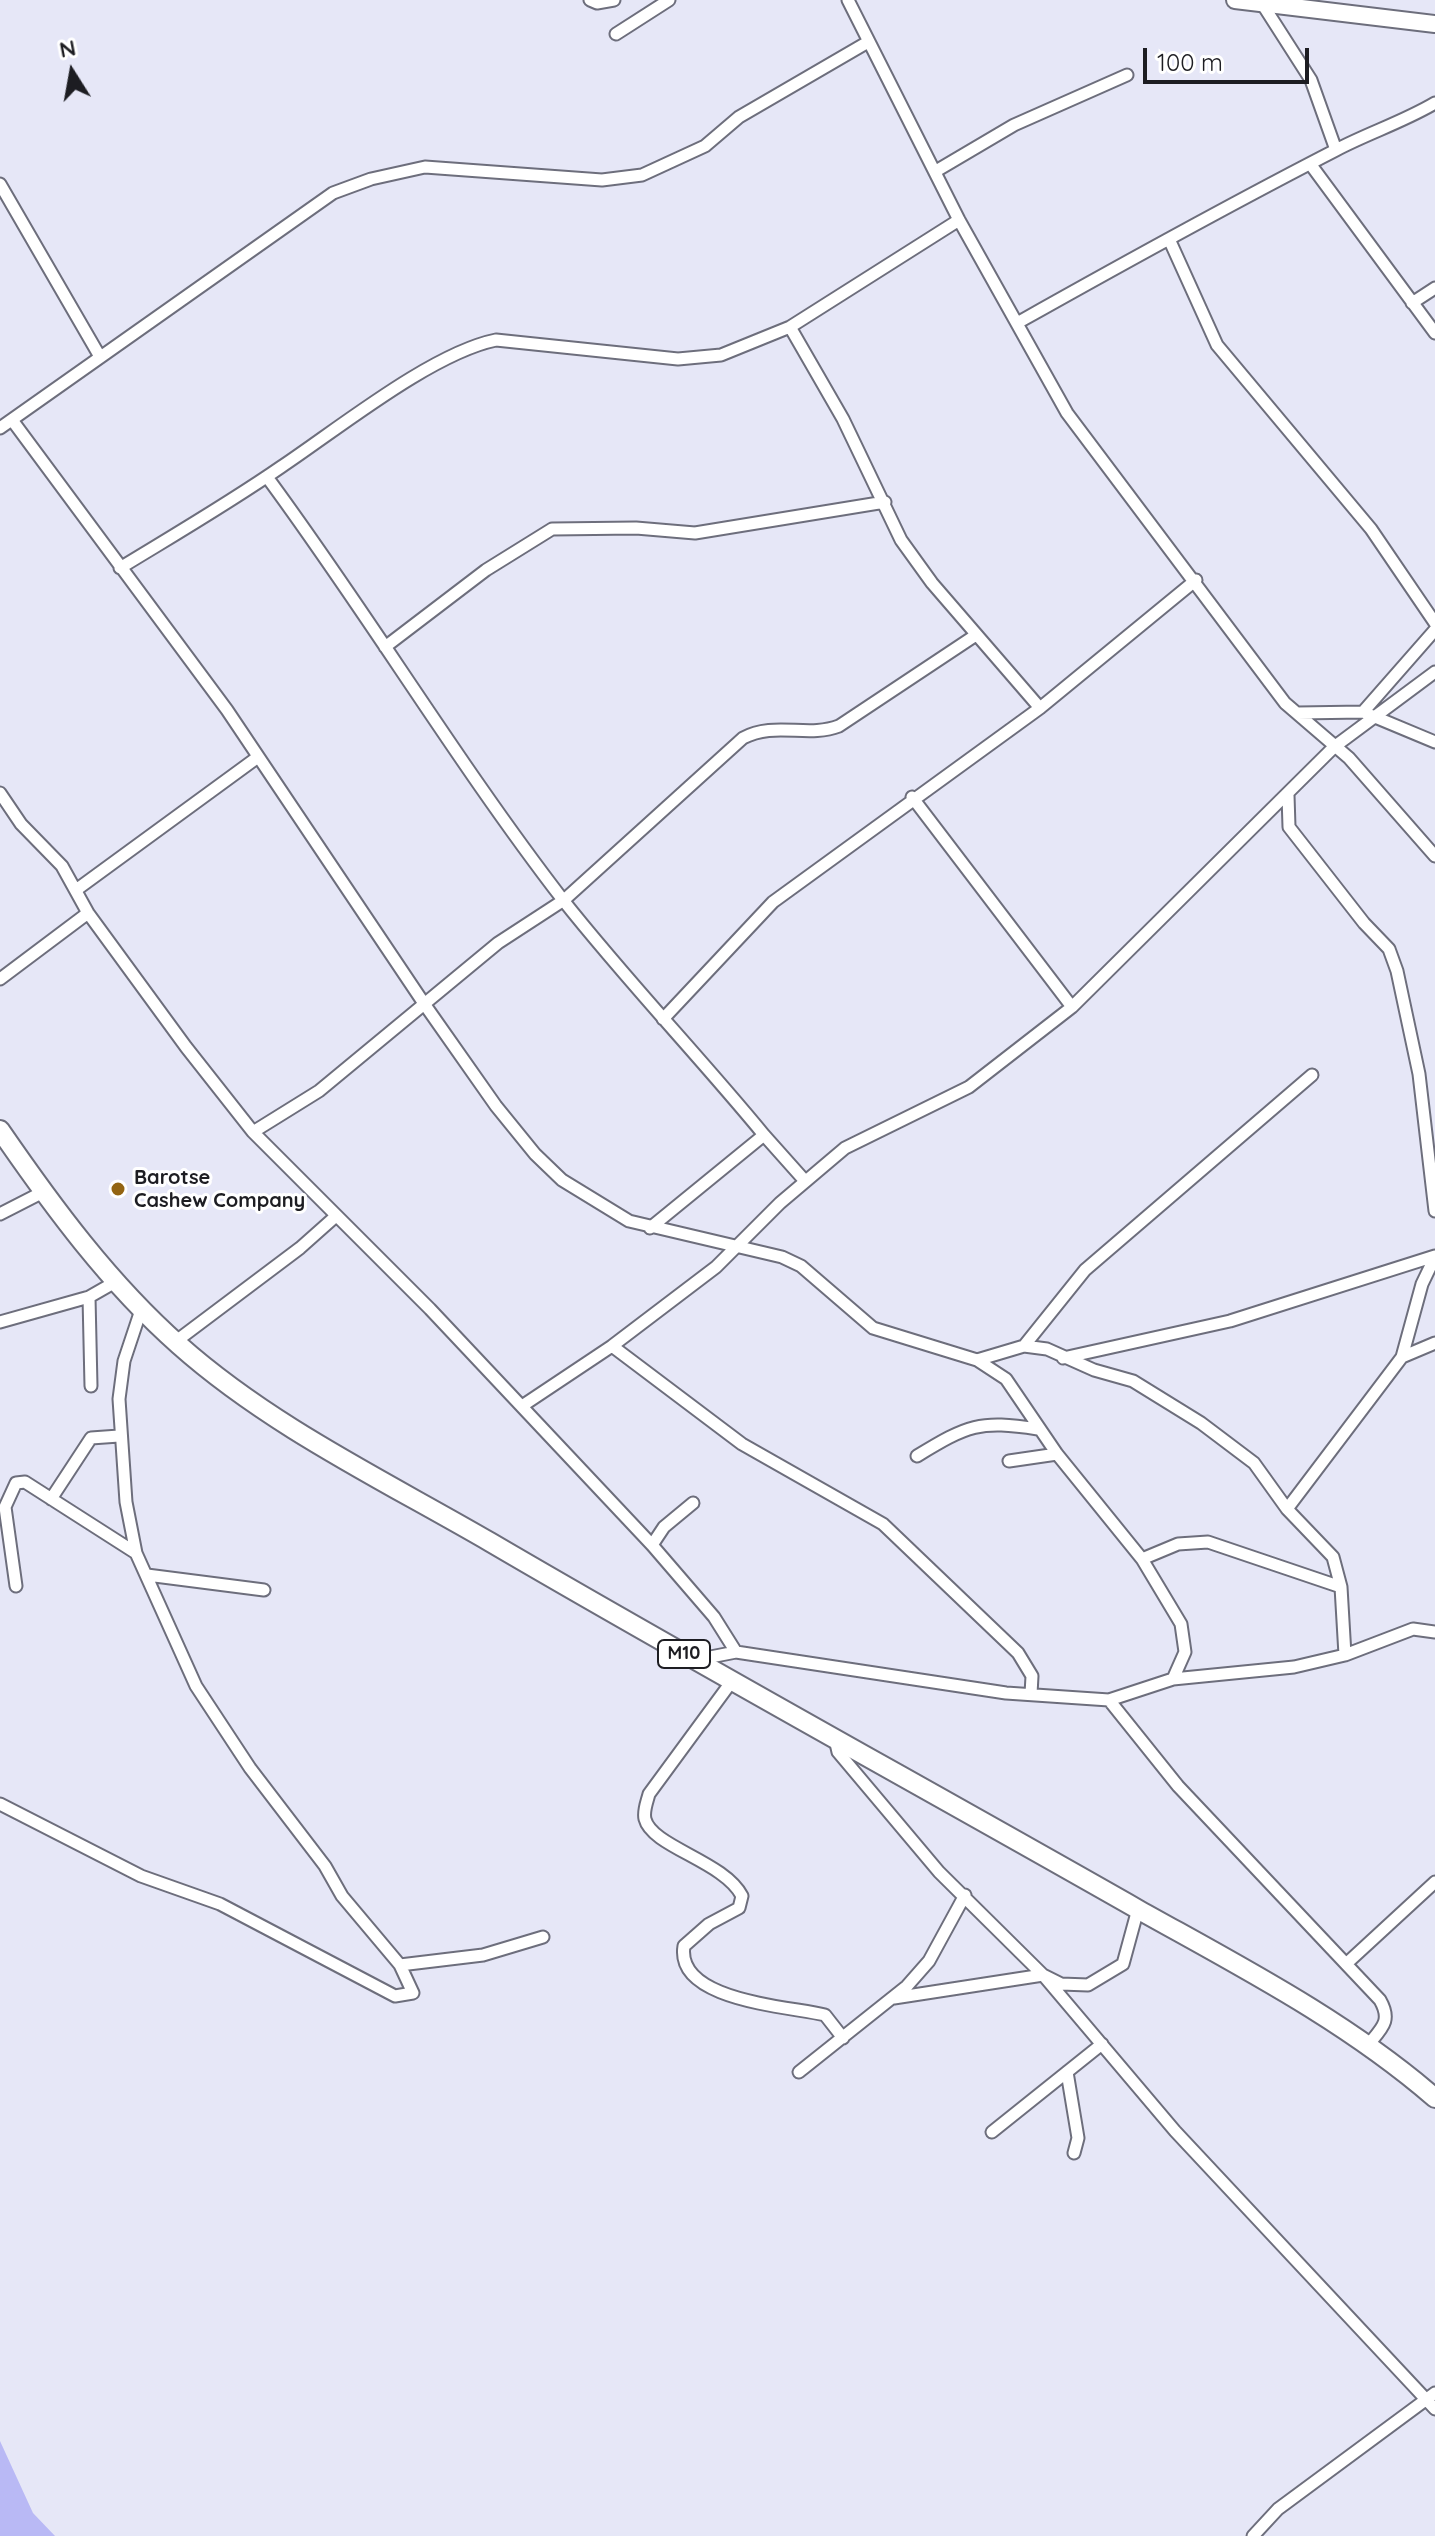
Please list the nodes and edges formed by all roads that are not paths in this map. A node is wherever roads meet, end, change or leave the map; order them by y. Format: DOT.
graph roads {
  1 [pos="590,0"];
  2 [pos="614,0"];
  3 [pos="669,0"];
  4 [pos="848,0"];
  5 [pos="1235,0"];
  6 [pos="1263,5"];
  7 [pos="1435,24"];
  8 [pos="616,34"];
  9 [pos="868,42"];
  10 [pos="1127,75"];
  11 [pos="1435,103"];
  12 [pos="1336,150"];
  13 [pos="1311,165"];
  14 [pos="936,171"];
  15 [pos="0,184"];
  16 [pos="959,220"];
  17 [pos="1169,239"];
  18 [pos="1435,288"];
  19 [pos="1412,303"];
  20 [pos="1019,322"];
  21 [pos="790,327"];
  22 [pos="1435,333"];
  23 [pos="99,355"];
  24 [pos="12,420"];
  25 [pos="0,428"];
  26 [pos="267,477"];
  27 [pos="885,502"];
  28 [pos="120,568"];
  29 [pos="1196,580"];
  30 [pos="1435,623"];
  31 [pos="1435,630"];
  32 [pos="976,635"];
  33 [pos="385,647"];
  34 [pos="1435,672"];
  35 [pos="1040,708"];
  36 [pos="1363,712"];
  37 [pos="1298,713"];
  38 [pos="1376,716"];
  39 [pos="1435,742"];
  40 [pos="1334,747"];
  41 [pos="258,757"];
  42 [pos="0,793"];
  43 [pos="1288,795"];
  44 [pos="912,797"];
  45 [pos="1435,856"];
  46 [pos="76,890"];
  47 [pos="564,900"];
  48 [pos="88,913"];
  49 [pos="0,979"];
  50 [pos="425,1005"];
  51 [pos="1072,1007"];
  52 [pos="663,1019"];
  53 [pos="1312,1075"];
  54 [pos="0,1130"];
  55 [pos="253,1132"];
  56 [pos="764,1135"];
  57 [pos="805,1181"];
  58 [pos="43,1192"];
  59 [pos="1435,1211"];
  60 [pos="0,1214"];
  61 [pos="336,1216"];
  62 [pos="650,1228"];
  63 [pos="736,1246"];
  64 [pos="1435,1256"];
  65 [pos="117,1281"];
  66 [pos="89,1297"];
  67 [pos="142,1307"];
  68 [pos="0,1322"];
  69 [pos="175,1342"];
  70 [pos="1435,1343"];
  71 [pos="612,1346"];
  72 [pos="1024,1346"];
  73 [pos="1402,1357"];
  74 [pos="1063,1358"];
  75 [pos="977,1360"];
  76 [pos="91,1386"];
  77 [pos="522,1406"];
  78 [pos="1038,1429"];
  79 [pos="119,1436"];
  80 [pos="1057,1454"];
  81 [pos="917,1456"];
  82 [pos="1009,1461"];
  83 [pos="51,1499"];
  84 [pos="693,1503"];
  85 [pos="1287,1509"];
  86 [pos="652,1545"];
  87 [pos="136,1553"];
  88 [pos="1142,1559"];
  89 [pos="147,1575"];
  90 [pos="16,1586"];
  91 [pos="1341,1587"];
  92 [pos="264,1590"];
  93 [pos="1435,1632"];
  94 [pos="736,1652"];
  95 [pos="1345,1655"];
  96 [pos="695,1660"];
  97 [pos="1173,1679"];
  98 [pos="732,1681"];
  99 [pos="1031,1694"];
  100 [pos="1109,1700"];
  101 [pos="835,1738"];
  102 [pos="0,1804"];
  103 [pos="1435,1882"];
  104 [pos="965,1895"];
  105 [pos="1138,1909"];
  106 [pos="543,1937"];
  107 [pos="1346,1964"];
  108 [pos="400,1965"];
  109 [pos="1043,1975"];
  110 [pos="894,1998"];
  111 [pos="843,2038"];
  112 [pos="1102,2044"];
  113 [pos="1368,2045"];
  114 [pos="799,2072"];
  115 [pos="1067,2072"];
  116 [pos="1435,2098"];
  117 [pos="992,2132"];
  118 [pos="1074,2153"];
  119 [pos="1432,2400"];
  120 [pos="1253,2536"];
  1 -- 2 [label="street"];
  3 -- 8 [label="street"];
  4 -- 9 [label="street"];
  5 -- 6 [label="main road"];
  6 -- 7 [label="main road"];
  6 -- 12 [label="street"];
  9 -- 14 [label="street"];
  9 -- 23 [label="street"];
  10 -- 14 [label="street"];
  11 -- 12 [label="street"];
  12 -- 13 [label="street"];
  13 -- 17 [label="street"];
  13 -- 19 [label="street"];
  14 -- 16 [label="street"];
  15 -- 23 [label="street"];
  16 -- 20 [label="street"];
  16 -- 21 [label="street"];
  17 -- 20 [label="street"];
  17 -- 30 [label="street"];
  18 -- 19 [label="street"];
  19 -- 22 [label="street"];
  20 -- 29 [label="street"];
  21 -- 26 [label="street"];
  21 -- 27 [label="street"];
  23 -- 24 [label="street"];
  24 -- 25 [label="street"];
  24 -- 28 [label="street"];
  26 -- 28 [label="street"];
  26 -- 33 [label="street"];
  27 -- 32 [label="street"];
  27 -- 33 [label="street"];
  28 -- 41 [label="street"];
  29 -- 35 [label="street"];
  29 -- 37 [label="street"];
  31 -- 36 [label="street"];
  32 -- 35 [label="street"];
  32 -- 47 [label="street"];
  33 -- 47 [label="street"];
  34 -- 38 [label="street"];
  35 -- 44 [label="street"];
  36 -- 37 [label="street"];
  36 -- 38 [label="street"];
  37 -- 40 [label="street"];
  38 -- 39 [label="street"];
  38 -- 40 [label="street"];
  40 -- 43 [label="street"];
  40 -- 45 [label="street"];
  41 -- 46 [label="street"];
  41 -- 50 [label="street"];
  42 -- 46 [label="street"];
  43 -- 51 [label="street"];
  43 -- 59 [label="street"];
  44 -- 51 [label="street"];
  44 -- 52 [label="street"];
  46 -- 48 [label="street"];
  47 -- 50 [label="street"];
  47 -- 52 [label="street"];
  48 -- 49 [label="street"];
  48 -- 55 [label="street"];
  50 -- 55 [label="street"];
  50 -- 62 [label="street"];
  51 -- 57 [label="street"];
  52 -- 56 [label="street"];
  53 -- 72 [label="street"];
  54 -- 58 [label="main road, M10"];
  55 -- 61 [label="street"];
  56 -- 57 [label="street"];
  56 -- 62 [label="street"];
  57 -- 63 [label="street"];
  58 -- 60 [label="street"];
  58 -- 65 [label="main road, M10"];
  61 -- 69 [label="street"];
  61 -- 77 [label="street"];
  62 -- 63 [label="street"];
  63 -- 71 [label="street"];
  63 -- 75 [label="street"];
  64 -- 73 [label="street"];
  64 -- 74 [label="street"];
  65 -- 66 [label="street"];
  65 -- 67 [label="main road, M10"];
  66 -- 68 [label="street"];
  66 -- 76 [label="street"];
  67 -- 69 [label="main road, M10"];
  67 -- 79 [label="street"];
  69 -- 96 [label="main road, M10"];
  70 -- 73 [label="street"];
  71 -- 77 [label="street"];
  71 -- 99 [label="street"];
  72 -- 74 [label="street"];
  72 -- 75 [label="street"];
  73 -- 85 [label="street"];
  74 -- 85 [label="street"];
  75 -- 78 [label="street"];
  77 -- 86 [label="street"];
  78 -- 80 [label="street"];
  78 -- 81 [label="street"];
  79 -- 83 [label="street"];
  79 -- 87 [label="street"];
  80 -- 82 [label="street"];
  80 -- 88 [label="street"];
  83 -- 87 [label="street"];
  83 -- 90 [label="street"];
  84 -- 86 [label="street"];
  85 -- 91 [label="street"];
  86 -- 94 [label="street"];
  87 -- 89 [label="street"];
  88 -- 91 [label="street"];
  88 -- 97 [label="street"];
  89 -- 92 [label="street"];
  89 -- 108 [label="street"];
  91 -- 95 [label="street"];
  93 -- 95 [label="street"];
  94 -- 96 [label="street"];
  94 -- 99 [label="street"];
  95 -- 97 [label="street"];
  96 -- 98 [label="main road, M10"];
  97 -- 100 [label="street"];
  98 -- 101 [label="main road, M10"];
  98 -- 111 [label="street"];
  99 -- 100 [label="street"];
  100 -- 107 [label="street"];
  101 -- 104 [label="street"];
  101 -- 105 [label="main road, M10"];
  102 -- 108 [label="street"];
  103 -- 107 [label="street"];
  104 -- 109 [label="street"];
  104 -- 110 [label="street"];
  105 -- 109 [label="street"];
  105 -- 113 [label="main road, M10"];
  106 -- 108 [label="street"];
  107 -- 113 [label="street"];
  109 -- 110 [label="street"];
  109 -- 112 [label="street"];
  110 -- 111 [label="street"];
  111 -- 114 [label="street"];
  112 -- 115 [label="street"];
  112 -- 119 [label="street"];
  113 -- 116 [label="main road, M10"];
  115 -- 117 [label="street"];
  115 -- 118 [label="street"];
  119 -- 120 [label="street"];
}
